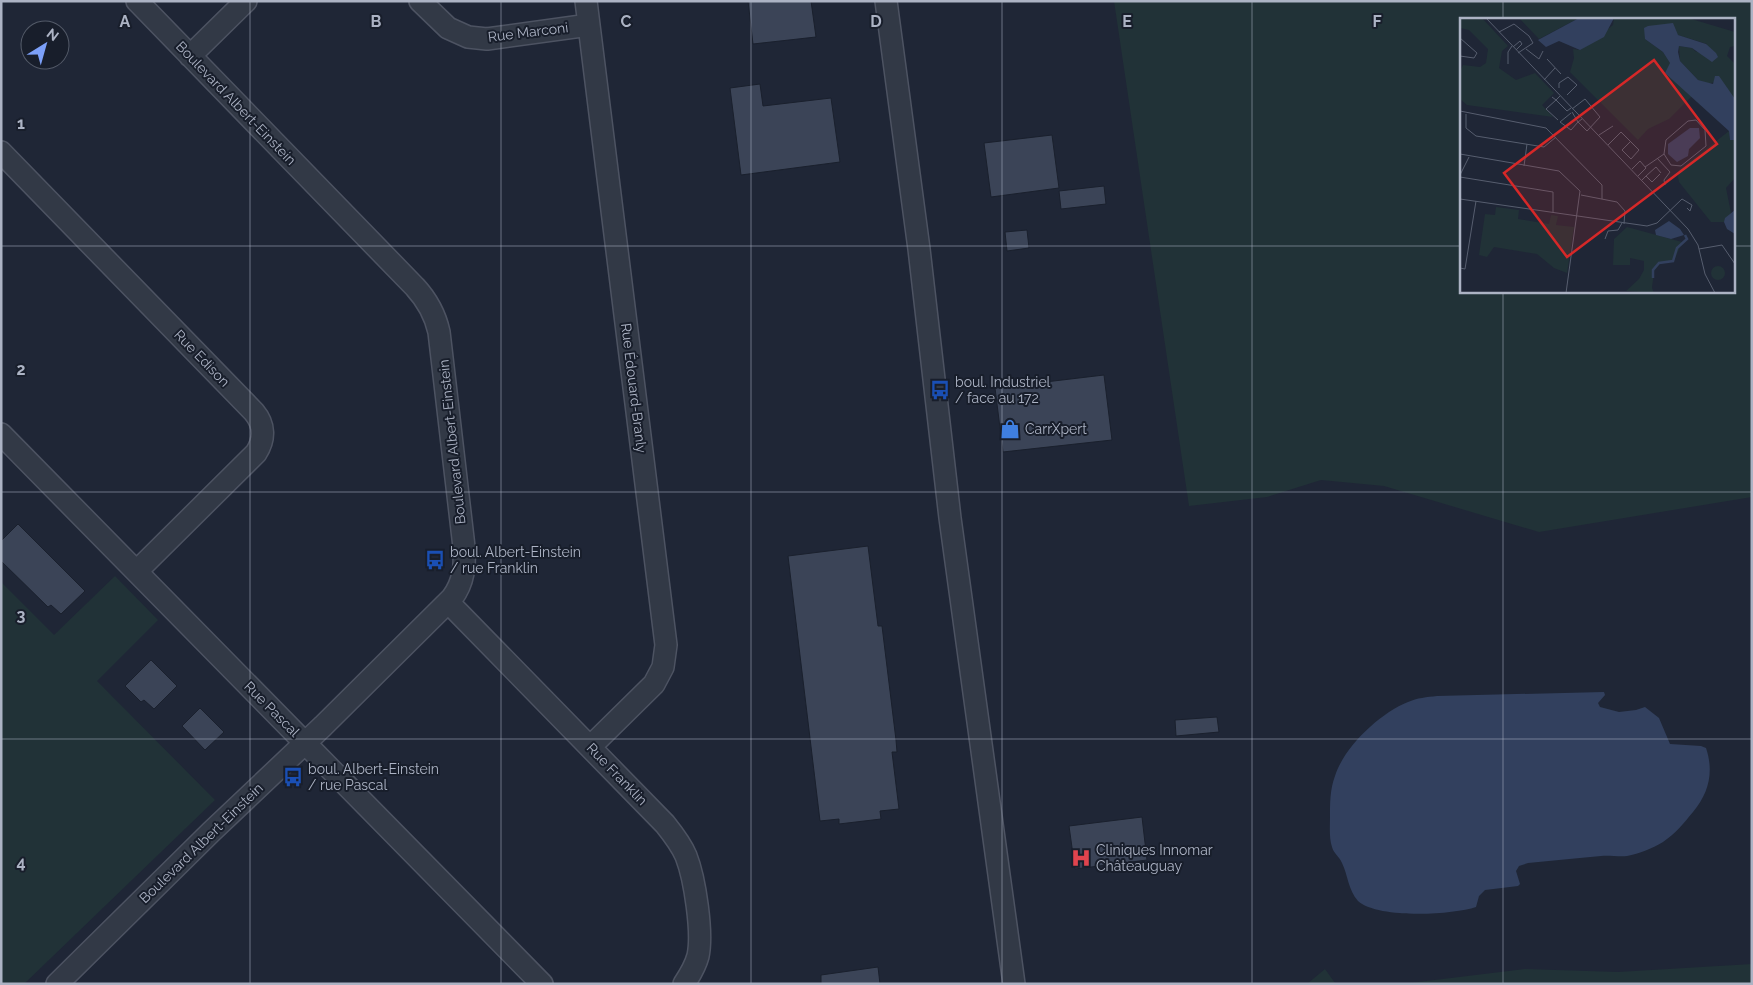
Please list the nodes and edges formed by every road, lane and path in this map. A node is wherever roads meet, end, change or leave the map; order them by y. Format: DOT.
graph roads {
  1 [pos="137,1"];
  2 [pos="246,1"];
  3 [pos="420,1"];
  4 [pos="586,1"];
  5 [pos="886,1"];
  6 [pos="589,25"];
  7 [pos="190,56"];
  8 [pos="1,152"];
  9 [pos="1,434"];
  10 [pos="137,571"];
  11 [pos="448,602"];
  12 [pos="305,743"];
  13 [pos="590,747"];
  14 [pos="57,984"];
  15 [pos="542,984"];
  16 [pos="684,984"];
  17 [pos="1014,984"];
  1 -- 7 [label="street, Boulevard Albert-Einstein"];
  2 -- 7 [label="street"];
  3 -- 6 [label="street, Rue Marconi"];
  4 -- 6 [label="street, Rue Édouard-Branly"];
  5 -- 17 [label="street"];
  6 -- 13 [label="street, Rue Édouard-Branly"];
  7 -- 11 [label="street, Boulevard Albert-Einstein"];
  8 -- 10 [label="street, Rue Edison"];
  9 -- 10 [label="street, Rue Pascal"];
  10 -- 12 [label="street, Rue Pascal"];
  11 -- 12 [label="street, Boulevard Albert-Einstein"];
  11 -- 13 [label="street, Rue Franklin"];
  12 -- 14 [label="street, Boulevard Albert-Einstein"];
  12 -- 15 [label="street, Rue Pascal"];
  13 -- 16 [label="street, Rue Franklin"];
}
